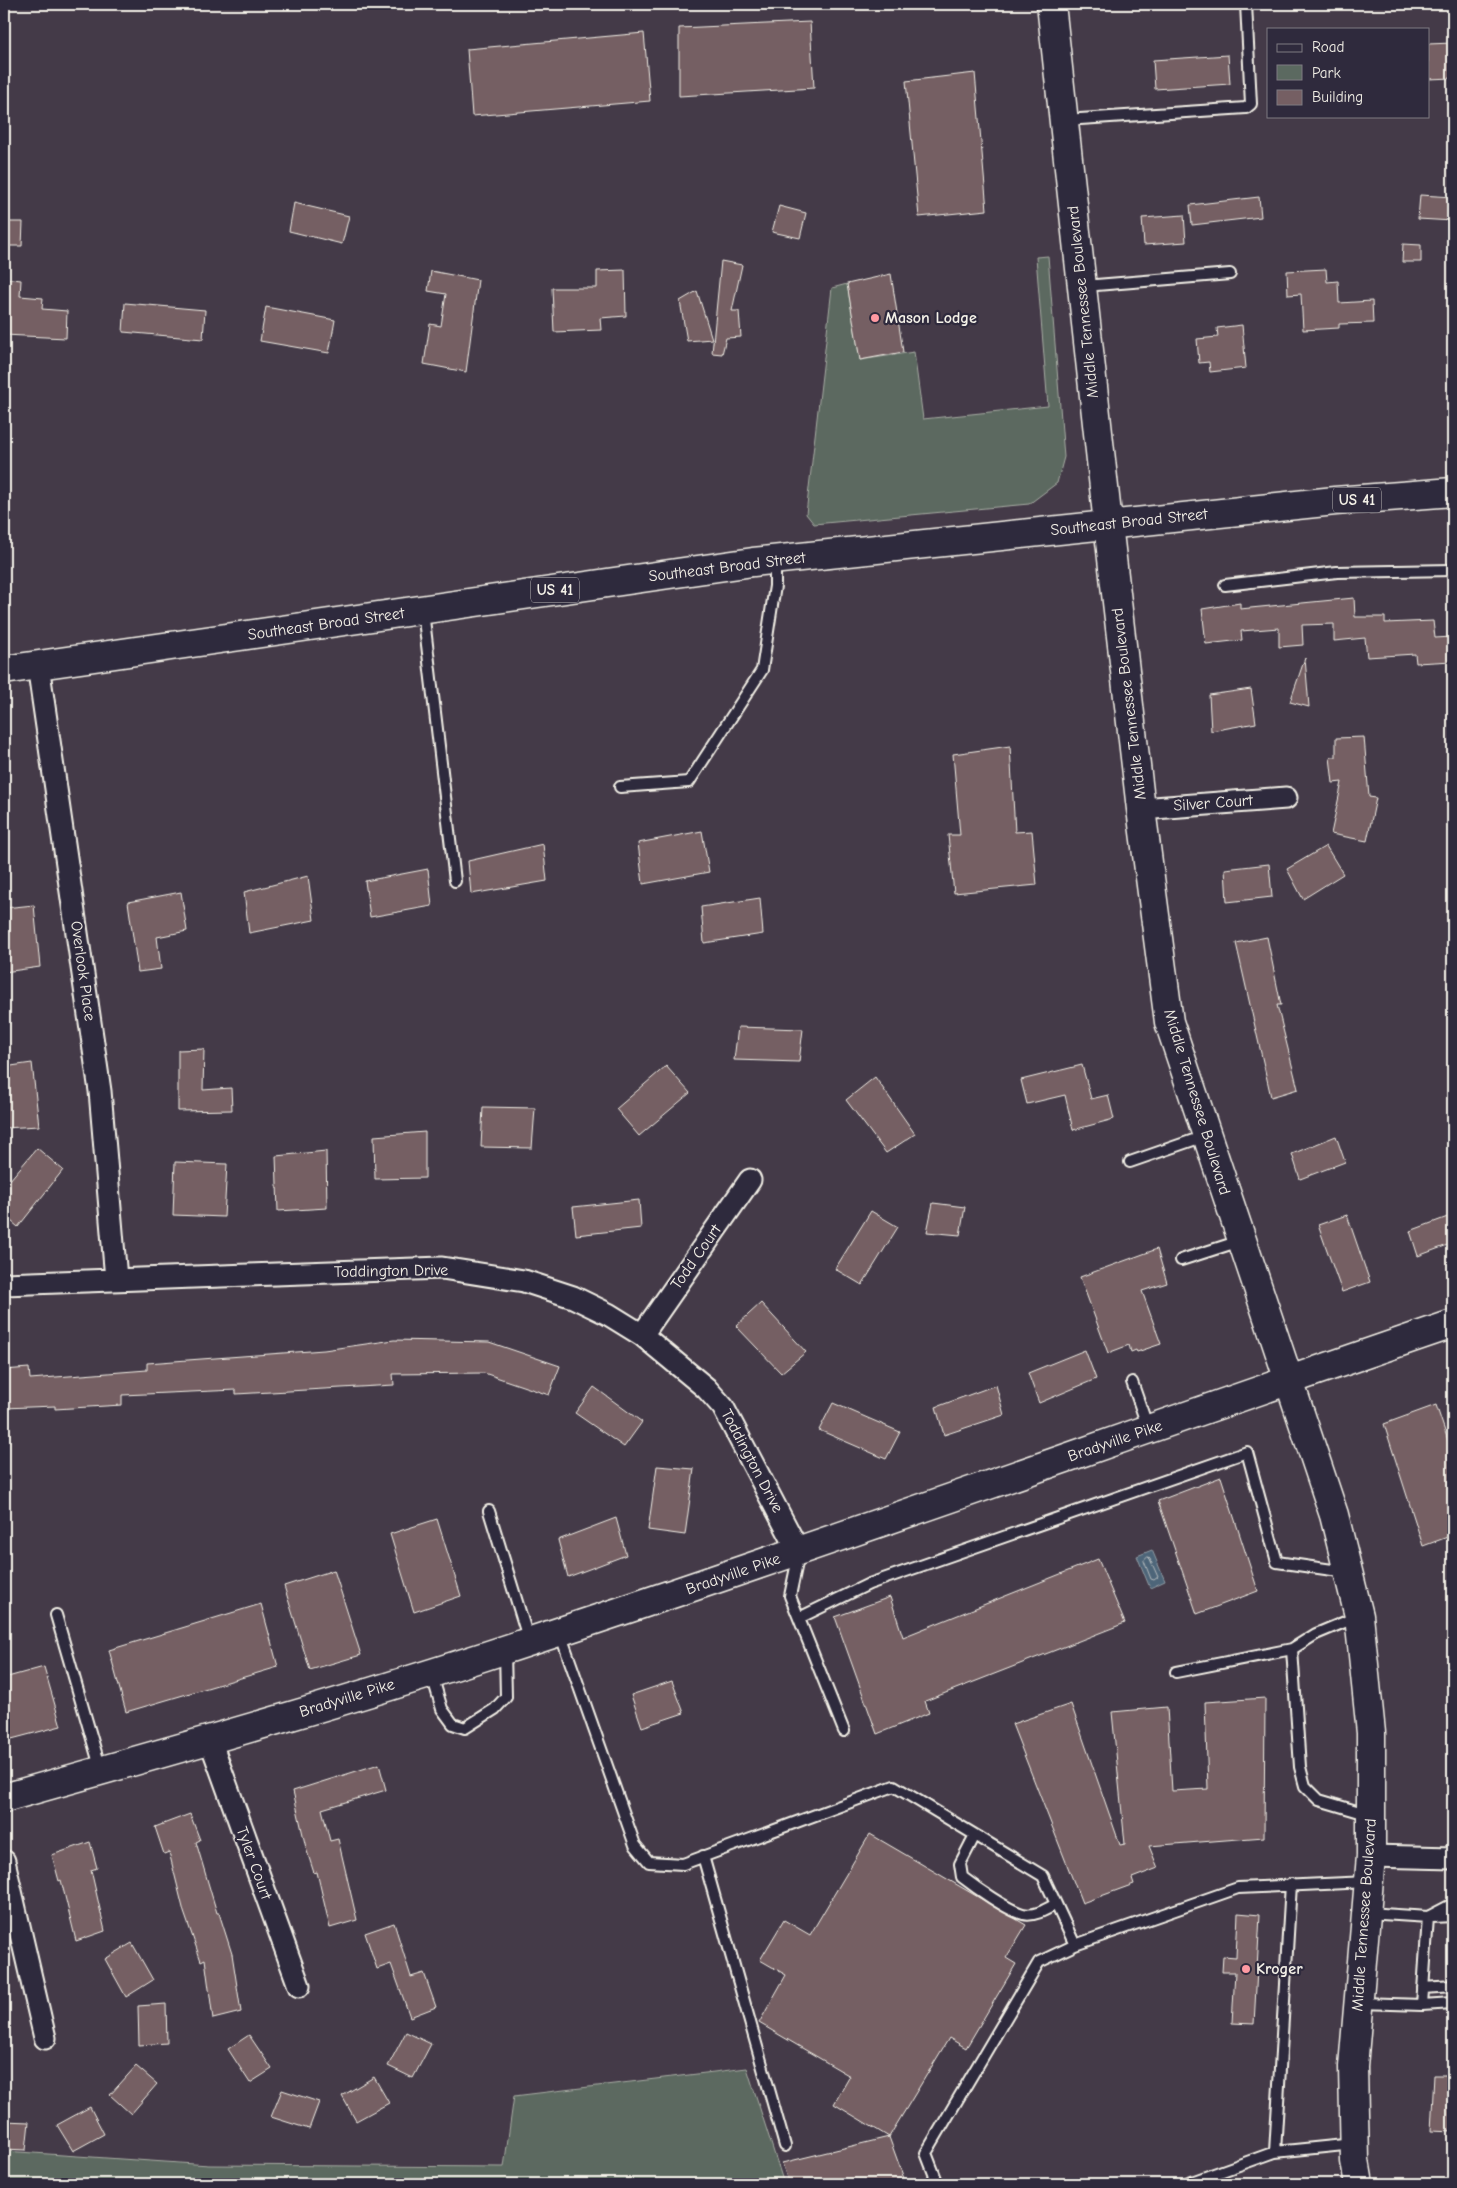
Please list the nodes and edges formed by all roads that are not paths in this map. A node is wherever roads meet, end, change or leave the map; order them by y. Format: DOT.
graph roads {
  1 [pos="1051,4"];
  2 [pos="1246,4"];
  3 [pos="1064,120"];
  4 [pos="1230,274"];
  5 [pos="1081,286"];
  6 [pos="1453,492"];
  7 [pos="1108,524"];
  8 [pos="775,559"];
  9 [pos="1453,570"];
  10 [pos="1225,585"];
  11 [pos="422,610"];
  12 [pos="38,665"];
  13 [pos="4,670"];
  14 [pos="620,787"];
  15 [pos="1286,798"];
  16 [pos="1141,809"];
  17 [pos="455,881"];
  18 [pos="1206,1136"];
  19 [pos="1130,1162"];
  20 [pos="750,1180"];
  21 [pos="1241,1241"];
  22 [pos="1181,1260"];
  23 [pos="116,1279"];
  24 [pos="4,1284"];
  25 [pos="1453,1324"];
  26 [pos="642,1335"];
  27 [pos="1288,1380"];
  28 [pos="1132,1382"];
  29 [pos="1148,1429"];
  30 [pos="489,1511"];
  31 [pos="800,1552"];
  32 [pos="1349,1572"];
  33 [pos="56,1615"];
  34 [pos="1360,1616"];
  35 [pos="799,1618"];
  36 [pos="560,1632"];
  37 [pos="517,1646"];
  38 [pos="1292,1649"];
  39 [pos="432,1672"];
  40 [pos="1176,1672"];
  41 [pos="844,1731"];
  42 [pos="210,1740"];
  43 [pos="101,1771"];
  44 [pos="4,1798"];
  45 [pos="1371,1815"];
  46 [pos="975,1835"];
  47 [pos="703,1856"];
  48 [pos="1453,1858"];
  49 [pos="4,1861"];
  50 [pos="1370,1869"];
  51 [pos="1291,1884"];
  52 [pos="1056,1904"];
  53 [pos="1453,1904"];
  54 [pos="1366,1913"];
  55 [pos="1453,1916"];
  56 [pos="1428,1917"];
  57 [pos="1075,1945"];
  58 [pos="299,1986"];
  59 [pos="1453,1986"];
  60 [pos="1423,1988"];
  61 [pos="1358,2003"];
  62 [pos="1453,2003"];
  63 [pos="1422,2005"];
  64 [pos="45,2038"];
  65 [pos="1354,2144"];
  66 [pos="785,2146"];
  67 [pos="1275,2152"];
  68 [pos="938,2184"];
  69 [pos="1186,2184"];
  70 [pos="1359,2184"];
  1 -- 3 [label="main road, Middle Tennessee Boulevard"];
  2 -- 3 [label="lane"];
  3 -- 5 [label="main road, Middle Tennessee Boulevard"];
  4 -- 5 [label="lane"];
  5 -- 7 [label="main road, Middle Tennessee Boulevard"];
  6 -- 7 [label="main road, Southeast Broad Street / US 41"];
  7 -- 8 [label="main road, Southeast Broad Street / US 41"];
  7 -- 16 [label="main road, Middle Tennessee Boulevard"];
  8 -- 11 [label="main road, Southeast Broad Street / US 41"];
  8 -- 14 [label="lane"];
  9 -- 10 [label="lane"];
  11 -- 12 [label="main road, Southeast Broad Street / US 41"];
  11 -- 17 [label="lane"];
  12 -- 13 [label="main road, Southeast Broad Street / US 41"];
  12 -- 23 [label="street, Overlook Place"];
  15 -- 16 [label="street, Silver Court"];
  16 -- 18 [label="main road, Middle Tennessee Boulevard"];
  18 -- 19 [label="lane"];
  18 -- 21 [label="main road, Middle Tennessee Boulevard"];
  20 -- 26 [label="street, Todd Court"];
  21 -- 22 [label="lane"];
  21 -- 27 [label="main road, Middle Tennessee Boulevard"];
  23 -- 24 [label="street, Toddington Drive"];
  23 -- 26 [label="street, Toddington Drive"];
  25 -- 27 [label="main road, Bradyville Pike"];
  26 -- 31 [label="street, Toddington Drive"];
  27 -- 29 [label="main road, Bradyville Pike"];
  27 -- 32 [label="main road, Middle Tennessee Boulevard"];
  28 -- 29 [label="lane"];
  29 -- 31 [label="main road, Bradyville Pike"];
  30 -- 37 [label="lane"];
  31 -- 35 [label="lane"];
  31 -- 36 [label="main road, Bradyville Pike"];
  32 -- 34 [label="main road, Middle Tennessee Boulevard"];
  32 -- 35 [label="lane"];
  33 -- 43 [label="lane"];
  34 -- 38 [label="lane"];
  34 -- 45 [label="main road, Middle Tennessee Boulevard"];
  35 -- 41 [label="lane"];
  36 -- 37 [label="main road, Bradyville Pike"];
  36 -- 47 [label="lane"];
  37 -- 39 [label="main road, Bradyville Pike"];
  37 -- 39 [label="lane"];
  38 -- 40 [label="lane"];
  38 -- 45 [label="lane"];
  39 -- 42 [label="main road, Bradyville Pike"];
  42 -- 43 [label="main road, Bradyville Pike"];
  42 -- 58 [label="street, Tyler Court"];
  43 -- 44 [label="main road, Bradyville Pike"];
  45 -- 50 [label="main road, Middle Tennessee Boulevard"];
  46 -- 47 [label="lane"];
  46 -- 52 [label="lane"];
  46 -- 52 [label="lane"];
  47 -- 66 [label="lane"];
  48 -- 50 [label="street"];
  49 -- 64 [label="street"];
  50 -- 51 [label="lane"];
  50 -- 54 [label="main road, Middle Tennessee Boulevard"];
  51 -- 57 [label="lane"];
  51 -- 67 [label="lane"];
  52 -- 57 [label="lane"];
  53 -- 56 [label="lane"];
  54 -- 56 [label="lane"];
  54 -- 61 [label="main road, Middle Tennessee Boulevard"];
  55 -- 56 [label="lane"];
  56 -- 60 [label="lane"];
  57 -- 68 [label="lane"];
  59 -- 60 [label="lane"];
  60 -- 63 [label="lane"];
  61 -- 63 [label="lane"];
  61 -- 65 [label="main road, Middle Tennessee Boulevard"];
  62 -- 63 [label="lane"];
  65 -- 67 [label="lane"];
  65 -- 70 [label="main road, Middle Tennessee Boulevard"];
  67 -- 69 [label="lane"];
}
